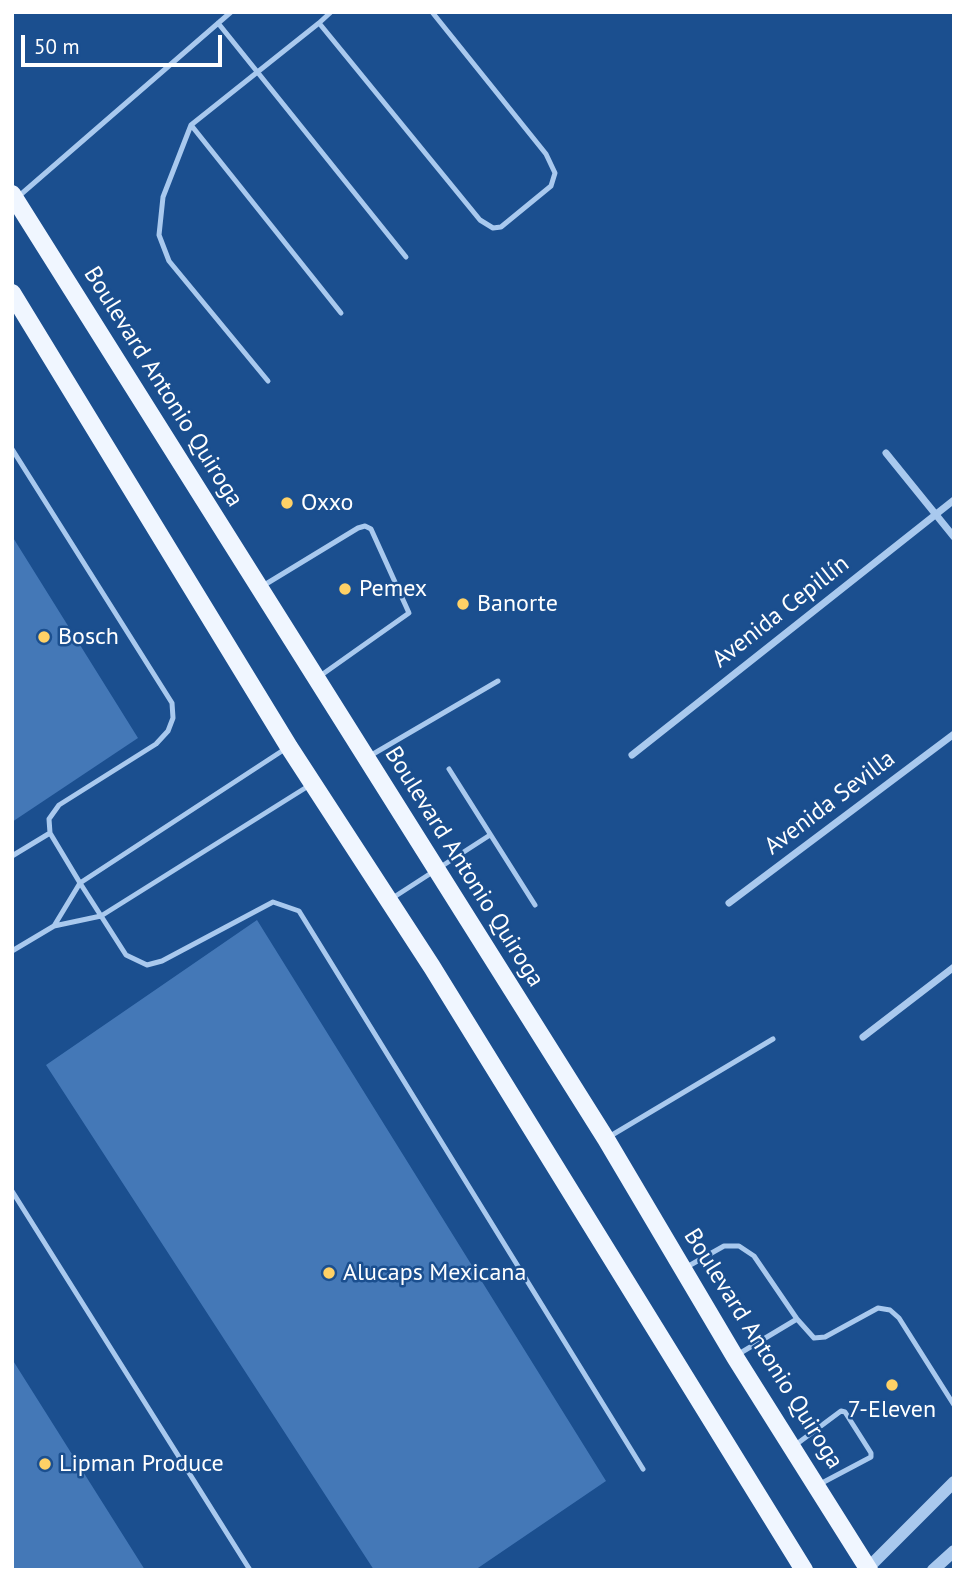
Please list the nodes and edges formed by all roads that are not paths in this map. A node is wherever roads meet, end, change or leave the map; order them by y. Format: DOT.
graph roads {
  1 [pos="231,12"];
  2 [pos="331,12"];
  3 [pos="432,12"];
  4 [pos="218,23"];
  5 [pos="319,23"];
  6 [pos="259,71"];
  7 [pos="191,125"];
  8 [pos="14,196"];
  9 [pos="406,257"];
  10 [pos="12,293"];
  11 [pos="341,313"];
  12 [pos="268,381"];
  13 [pos="12,449"];
  14 [pos="886,453"];
  15 [pos="954,500"];
  16 [pos="934,515"];
  17 [pos="954,537"];
  18 [pos="261,588"];
  19 [pos="317,677"];
  20 [pos="498,681"];
  21 [pos="954,734"];
  22 [pos="289,747"];
  23 [pos="632,755"];
  24 [pos="367,757"];
  25 [pos="449,769"];
  26 [pos="313,784"];
  27 [pos="50,833"];
  28 [pos="490,835"];
  29 [pos="12,856"];
  30 [pos="436,868"];
  31 [pos="80,883"];
  32 [pos="389,901"];
  33 [pos="729,903"];
  34 [pos="535,905"];
  35 [pos="101,916"];
  36 [pos="54,926"];
  37 [pos="12,951"];
  38 [pos="954,967"];
  39 [pos="863,1037"];
  40 [pos="773,1039"];
  41 [pos="606,1139"];
  42 [pos="12,1191"];
  43 [pos="684,1268"];
  44 [pos="797,1319"];
  45 [pos="735,1356"];
  46 [pos="954,1405"];
  47 [pos="793,1447"];
  48 [pos="643,1469"];
  49 [pos="954,1482"];
  50 [pos="818,1485"];
  51 [pos="954,1551"];
  52 [pos="800,1568"];
  53 [pos="868,1569"];
  54 [pos="250,1570"];
  55 [pos="933,1570"];
  1 -- 4 [label="lane"];
  2 -- 5 [label="lane"];
  3 -- 5 [label="lane"];
  4 -- 6 [label="lane"];
  4 -- 8 [label="lane"];
  5 -- 6 [label="lane"];
  6 -- 7 [label="lane"];
  6 -- 9 [label="lane"];
  7 -- 11 [label="lane"];
  7 -- 12 [label="lane"];
  8 -- 18 [label="main road, Boulevard Antonio Quiroga"];
  10 -- 22 [label="main road"];
  13 -- 27 [label="lane"];
  14 -- 16 [label="street"];
  15 -- 16 [label="street, Avenida Cepillín"];
  16 -- 17 [label="street"];
  16 -- 23 [label="street, Avenida Cepillín"];
  18 -- 19 [label="main road, Boulevard Antonio Quiroga"];
  18 -- 19 [label="lane"];
  19 -- 24 [label="main road, Boulevard Antonio Quiroga"];
  20 -- 24 [label="lane"];
  21 -- 33 [label="street, Avenida Sevilla"];
  22 -- 26 [label="main road"];
  22 -- 31 [label="lane"];
  24 -- 30 [label="main road, Boulevard Antonio Quiroga"];
  25 -- 28 [label="lane"];
  26 -- 32 [label="main road"];
  26 -- 35 [label="lane"];
  27 -- 29 [label="lane"];
  27 -- 31 [label="lane"];
  28 -- 30 [label="lane"];
  28 -- 34 [label="lane"];
  30 -- 32 [label="lane"];
  30 -- 41 [label="main road, Boulevard Antonio Quiroga"];
  31 -- 35 [label="lane"];
  31 -- 36 [label="lane"];
  32 -- 52 [label="main road"];
  35 -- 36 [label="lane"];
  35 -- 48 [label="lane"];
  36 -- 37 [label="lane"];
  38 -- 39 [label="street"];
  40 -- 41 [label="lane"];
  41 -- 43 [label="main road, Boulevard Antonio Quiroga"];
  42 -- 54 [label="lane"];
  43 -- 44 [label="lane"];
  43 -- 45 [label="main road, Boulevard Antonio Quiroga"];
  44 -- 45 [label="lane"];
  44 -- 46 [label="lane"];
  45 -- 47 [label="main road, Boulevard Antonio Quiroga"];
  47 -- 50 [label="main road, Boulevard Antonio Quiroga"];
  47 -- 50 [label="lane"];
  49 -- 53 [label="street"];
  50 -- 53 [label="main road, Boulevard Antonio Quiroga"];
  51 -- 55 [label="street"];
}
